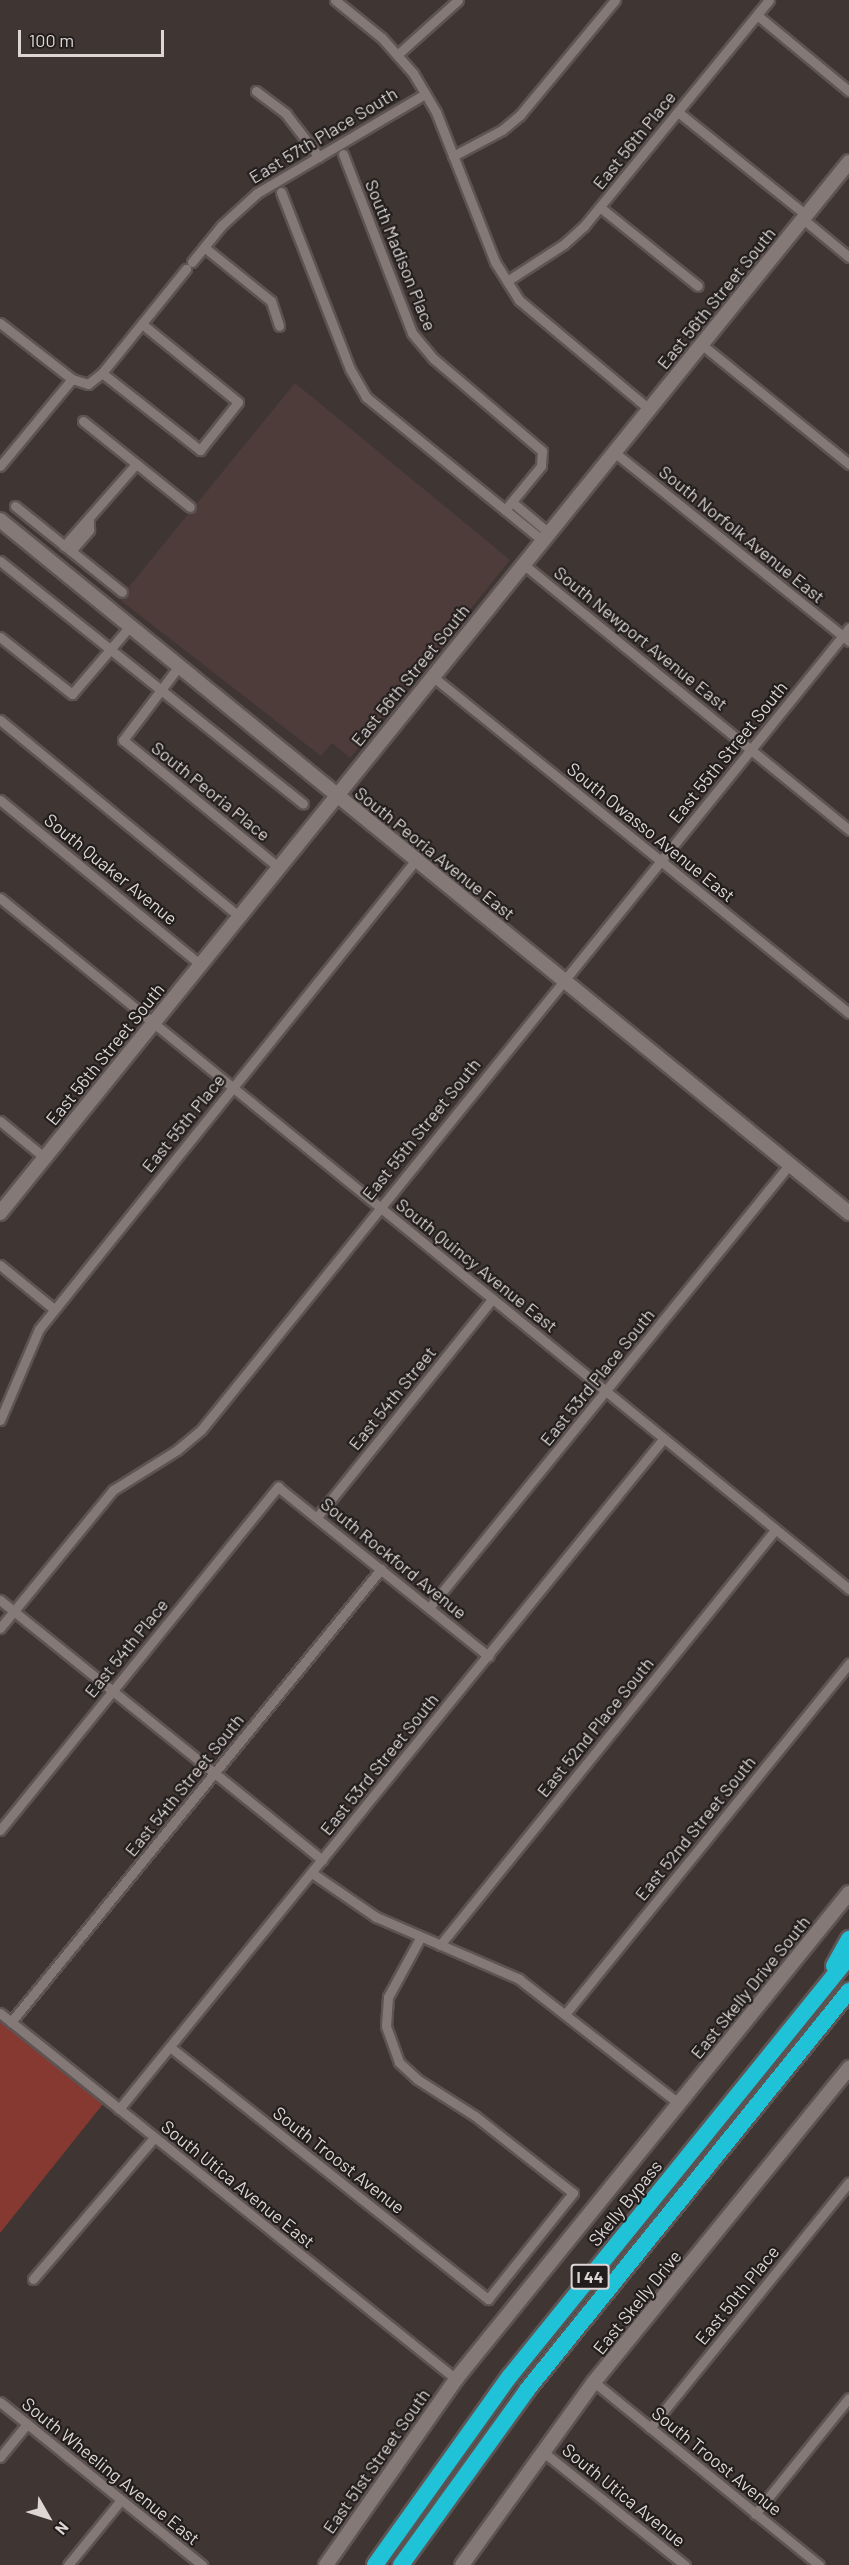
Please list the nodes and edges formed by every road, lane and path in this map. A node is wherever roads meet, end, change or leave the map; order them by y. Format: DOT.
graph roads {
  1 [pos="335,0"];
  2 [pos="458,0"];
  3 [pos="615,0"];
  4 [pos="769,0"];
  5 [pos="757,15"];
  6 [pos="398,55"];
  7 [pos="849,90"];
  8 [pos="256,91"];
  9 [pos="425,94"];
  10 [pos="678,112"];
  11 [pos="343,154"];
  12 [pos="453,156"];
  13 [pos="319,157"];
  14 [pos="849,162"];
  15 [pos="281,192"];
  16 [pos="601,208"];
  17 [pos="804,217"];
  18 [pos="204,247"];
  19 [pos="849,257"];
  20 [pos="507,281"];
  21 [pos="699,286"];
  22 [pos="0,323"];
  23 [pos="142,324"];
  24 [pos="279,326"];
  25 [pos="701,344"];
  26 [pos="102,373"];
  27 [pos="72,379"];
  28 [pos="648,409"];
  29 [pos="83,421"];
  30 [pos="614,452"];
  31 [pos="136,464"];
  32 [pos="849,464"];
  33 [pos="0,466"];
  34 [pos="512,502"];
  35 [pos="15,506"];
  36 [pos="190,507"];
  37 [pos="505,510"];
  38 [pos="0,520"];
  39 [pos="546,537"];
  40 [pos="67,548"];
  41 [pos="0,561"];
  42 [pos="54,564"];
  43 [pos="523,564"];
  44 [pos="122,592"];
  45 [pos="130,626"];
  46 [pos="847,635"];
  47 [pos="0,637"];
  48 [pos="110,651"];
  49 [pos="180,666"];
  50 [pos="432,676"];
  51 [pos="160,691"];
  52 [pos="0,720"];
  53 [pos="751,749"];
  54 [pos="336,795"];
  55 [pos="0,800"];
  56 [pos="303,804"];
  57 [pos="849,830"];
  58 [pos="415,861"];
  59 [pos="660,862"];
  60 [pos="278,867"];
  61 [pos="0,898"];
  62 [pos="239,916"];
  63 [pos="200,964"];
  64 [pos="562,980"];
  65 [pos="849,1013"];
  66 [pos="153,1022"];
  67 [pos="234,1087"];
  68 [pos="0,1121"];
  69 [pos="45,1158"];
  70 [pos="789,1165"];
  71 [pos="380,1207"];
  72 [pos="0,1213"];
  73 [pos="849,1213"];
  74 [pos="0,1265"];
  75 [pos="492,1299"];
  76 [pos="54,1309"];
  77 [pos="606,1392"];
  78 [pos="0,1420"];
  79 [pos="664,1438"];
  80 [pos="278,1487"];
  81 [pos="317,1517"];
  82 [pos="775,1530"];
  83 [pos="381,1569"];
  84 [pos="849,1589"];
  85 [pos="0,1600"];
  86 [pos="429,1608"];
  87 [pos="13,1611"];
  88 [pos="0,1628"];
  89 [pos="488,1656"];
  90 [pos="849,1663"];
  91 [pos="112,1692"];
  92 [pos="215,1774"];
  93 [pos="0,1830"];
  94 [pos="322,1860"];
  95 [pos="312,1873"];
  96 [pos="849,1893"];
  97 [pos="420,1938"];
  98 [pos="849,1939"];
  99 [pos="440,1945"];
  100 [pos="849,1957"];
  101 [pos="849,1991"];
  102 [pos="816,1998"];
  103 [pos="849,2010"];
  104 [pos="0,2013"];
  105 [pos="566,2013"];
  106 [pos="11,2022"];
  107 [pos="170,2047"];
  108 [pos="788,2066"];
  109 [pos="849,2068"];
  110 [pos="678,2103"];
  111 [pos="119,2109"];
  112 [pos="154,2138"];
  113 [pos="849,2182"];
  114 [pos="33,2279"];
  115 [pos="456,2379"];
  116 [pos="594,2382"];
  117 [pos="849,2398"];
  118 [pos="0,2402"];
  119 [pos="27,2424"];
  120 [pos="650,2428"];
  121 [pos="542,2451"];
  122 [pos="0,2457"];
  123 [pos="121,2500"];
  124 [pos="755,2514"];
  125 [pos="68,2565"];
  126 [pos="202,2565"];
  127 [pos="326,2565"];
  128 [pos="375,2565"];
  129 [pos="400,2565"];
  130 [pos="462,2565"];
  131 [pos="685,2565"];
  132 [pos="819,2565"];
  1 -- 6 [label="street"];
  2 -- 6 [label="street"];
  3 -- 12 [label="street"];
  4 -- 5 [label="street, East 56th Place"];
  5 -- 7 [label="street"];
  5 -- 10 [label="street, East 56th Place"];
  6 -- 9 [label="street"];
  8 -- 13 [label="street"];
  9 -- 12 [label="street"];
  9 -- 13 [label="street, East 57th Place South"];
  10 -- 16 [label="street, East 56th Place"];
  10 -- 17 [label="street"];
  11 -- 34 [label="street, South Madison Place"];
  12 -- 20 [label="street"];
  13 -- 18 [label="street, East 57th Place South"];
  14 -- 17 [label="main road, East 56th Street South"];
  15 -- 37 [label="street"];
  16 -- 20 [label="street, East 56th Place"];
  16 -- 21 [label="street"];
  17 -- 19 [label="street"];
  17 -- 25 [label="main road, East 56th Street South"];
  18 -- 23 [label="street, East 57th Place South"];
  18 -- 24 [label="street"];
  20 -- 28 [label="street"];
  22 -- 27 [label="street"];
  23 -- 26 [label="street, East 57th Place South"];
  23 -- 26 [label="street"];
  25 -- 28 [label="main road, East 56th Street South"];
  25 -- 32 [label="street"];
  26 -- 27 [label="street"];
  27 -- 33 [label="street"];
  28 -- 30 [label="main road, East 56th Street South"];
  29 -- 31 [label="street"];
  30 -- 39 [label="main road, East 56th Street South"];
  30 -- 46 [label="street, South Norfolk Avenue East"];
  31 -- 36 [label="street"];
  31 -- 40 [label="street"];
  34 -- 37 [label="street"];
  34 -- 39 [label="street"];
  35 -- 40 [label="street"];
  37 -- 39 [label="street"];
  38 -- 42 [label="main road, South Peoria Avenue East"];
  39 -- 43 [label="main road, East 56th Street South"];
  40 -- 42 [label="street"];
  40 -- 44 [label="street"];
  41 -- 48 [label="street"];
  42 -- 45 [label="main road, South Peoria Avenue East"];
  43 -- 50 [label="main road, East 56th Street South"];
  43 -- 53 [label="street, South Newport Avenue East"];
  45 -- 48 [label="street"];
  45 -- 49 [label="main road, South Peoria Avenue East"];
  46 -- 53 [label="street, East 55th Street South"];
  47 -- 48 [label="street"];
  48 -- 51 [label="street"];
  49 -- 51 [label="street"];
  49 -- 54 [label="main road, South Peoria Avenue East"];
  50 -- 54 [label="main road, East 56th Street South"];
  50 -- 59 [label="street, South Owasso Avenue East"];
  51 -- 56 [label="street"];
  51 -- 60 [label="street, South Peoria Place"];
  52 -- 62 [label="street"];
  53 -- 57 [label="street, South Newport Avenue East"];
  53 -- 59 [label="street, East 55th Street South"];
  54 -- 58 [label="main road, South Peoria Avenue East"];
  54 -- 60 [label="main road, East 56th Street South"];
  55 -- 63 [label="street, South Quaker Avenue"];
  58 -- 64 [label="main road, South Peoria Avenue East"];
  58 -- 67 [label="street, East 55th Place"];
  59 -- 64 [label="street, East 55th Street South"];
  59 -- 65 [label="street, South Owasso Avenue East"];
  60 -- 62 [label="main road, East 56th Street South"];
  61 -- 66 [label="street, South Quincy Avenue East"];
  62 -- 63 [label="main road, East 56th Street South"];
  63 -- 66 [label="main road, East 56th Street South"];
  64 -- 70 [label="main road, South Peoria Avenue East"];
  64 -- 71 [label="street, East 55th Street South"];
  66 -- 67 [label="street, South Quincy Avenue East"];
  66 -- 69 [label="main road, East 56th Street South"];
  67 -- 71 [label="street, South Quincy Avenue East"];
  67 -- 76 [label="street, East 55th Place"];
  68 -- 69 [label="street"];
  69 -- 72 [label="main road, East 56th Street South"];
  70 -- 73 [label="main road, South Peoria Avenue East"];
  70 -- 77 [label="street, East 53rd Place South"];
  71 -- 75 [label="street, South Quincy Avenue East"];
  71 -- 87 [label="street, East 55th Street South"];
  74 -- 76 [label="street"];
  75 -- 77 [label="street, South Quincy Avenue East"];
  75 -- 81 [label="street, East 54th Street"];
  76 -- 78 [label="street, East 55th Place"];
  77 -- 79 [label="street, South Quincy Avenue East"];
  77 -- 86 [label="street, East 53rd Place South"];
  79 -- 82 [label="street, South Quincy Avenue East"];
  79 -- 89 [label="street, East 53rd Street South"];
  80 -- 81 [label="street, South Rockford Avenue"];
  80 -- 91 [label="street, East 54th Place"];
  81 -- 83 [label="street, South Rockford Avenue"];
  82 -- 84 [label="street, South Quincy Avenue East"];
  82 -- 99 [label="street, East 52nd Place South"];
  83 -- 86 [label="street, South Rockford Avenue"];
  83 -- 92 [label="street, East 54th Street South"];
  85 -- 87 [label="street"];
  86 -- 89 [label="street, South Rockford Avenue"];
  87 -- 88 [label="street, East 55th Street South"];
  87 -- 91 [label="street"];
  89 -- 94 [label="street, East 53rd Street South"];
  90 -- 105 [label="street, East 52nd Street South"];
  91 -- 92 [label="street"];
  91 -- 93 [label="street, East 54th Place"];
  92 -- 94 [label="street"];
  92 -- 106 [label="street, East 54th Street South"];
  94 -- 95 [label="street, East 53rd Street South"];
  95 -- 97 [label="street"];
  95 -- 107 [label="street, East 53rd Street South"];
  96 -- 110 [label="main road, East Skelly Drive South"];
  97 -- 99 [label="street"];
  97 -- 107 [label="street, South Troost Avenue"];
  98 -- 102 [label="highway"];
  99 -- 105 [label="street"];
  100 -- 102 [label="highway, Skelly Bypass / I 44"];
  101 -- 108 [label="highway, I 44"];
  102 -- 128 [label="highway, Skelly Bypass / I 44"];
  103 -- 108 [label="highway"];
  104 -- 106 [label="street, South Utica Avenue East"];
  105 -- 110 [label="street"];
  106 -- 111 [label="street, South Utica Avenue East"];
  107 -- 111 [label="street, East 53rd Street South"];
  108 -- 129 [label="highway, I 44"];
  109 -- 116 [label="main road, East Skelly Drive"];
  110 -- 115 [label="main road"];
  111 -- 112 [label="street, South Utica Avenue East"];
  112 -- 114 [label="street"];
  112 -- 115 [label="street, South Utica Avenue East"];
  113 -- 120 [label="street, East 50th Place"];
  115 -- 127 [label="main road, East 51st Street South"];
  116 -- 120 [label="street, South Troost Avenue"];
  116 -- 121 [label="main road, East Skelly Drive"];
  117 -- 124 [label="street"];
  118 -- 119 [label="street, South Wheeling Avenue East"];
  119 -- 122 [label="street"];
  119 -- 123 [label="street, South Wheeling Avenue East"];
  120 -- 124 [label="street, South Troost Avenue"];
  121 -- 130 [label="main road, East Skelly Drive"];
  121 -- 131 [label="street, South Utica Avenue"];
  123 -- 125 [label="street"];
  123 -- 126 [label="street, South Wheeling Avenue East"];
  124 -- 132 [label="street, South Troost Avenue"];
}
